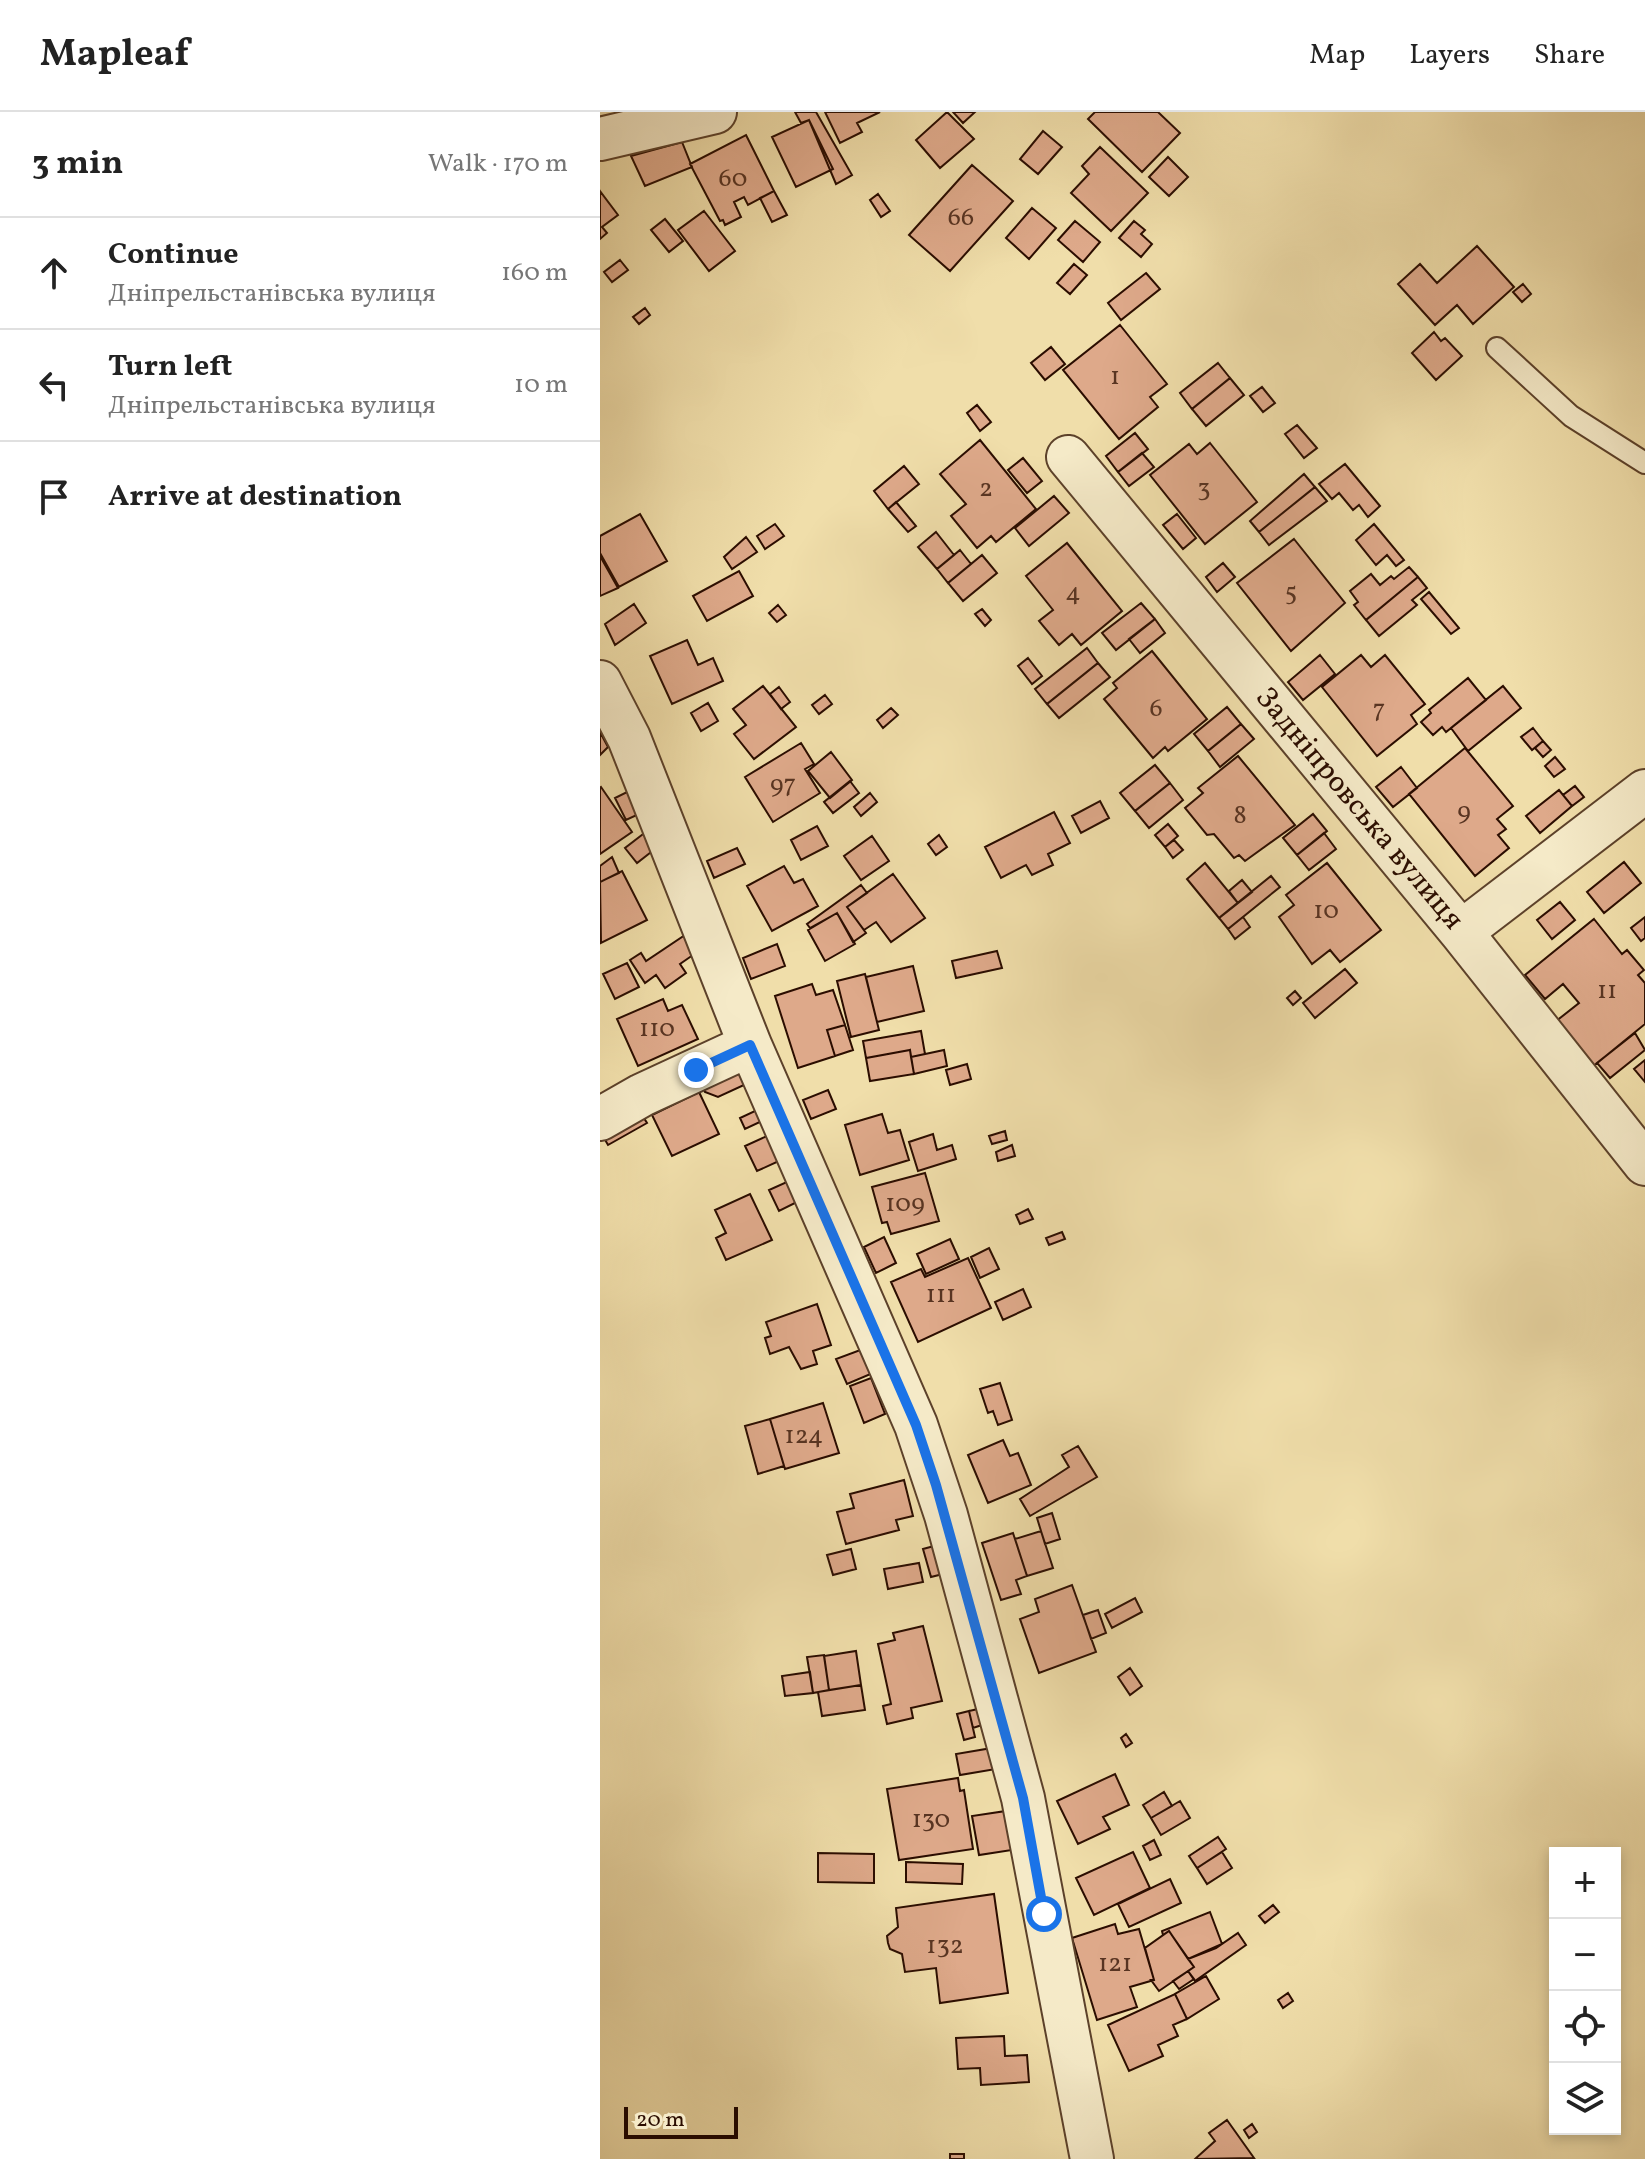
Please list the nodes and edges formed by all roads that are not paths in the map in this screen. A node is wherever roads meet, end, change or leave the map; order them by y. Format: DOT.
graph roads {
  1 [pos="715,112"];
  2 [pos="600,139"];
  3 [pos="1497,348"];
  4 [pos="1068,457"];
  5 [pos="1645,463"];
  6 [pos="600,682"];
  7 [pos="1645,791"];
  8 [pos="1461,932"];
  9 [pos="750,1045"];
  10 [pos="600,1119"];
  11 [pos="1645,1164"];
  12 [pos="1092,2159"];
  1 -- 2 [label="street"];
  3 -- 5 [label="lane"];
  4 -- 8 [label="street, Задніпровська вулиця"];
  6 -- 9 [label="street"];
  7 -- 8 [label="street"];
  8 -- 11 [label="street, Задніпровська вулиця"];
  9 -- 10 [label="street"];
  9 -- 12 [label="street"];
}
